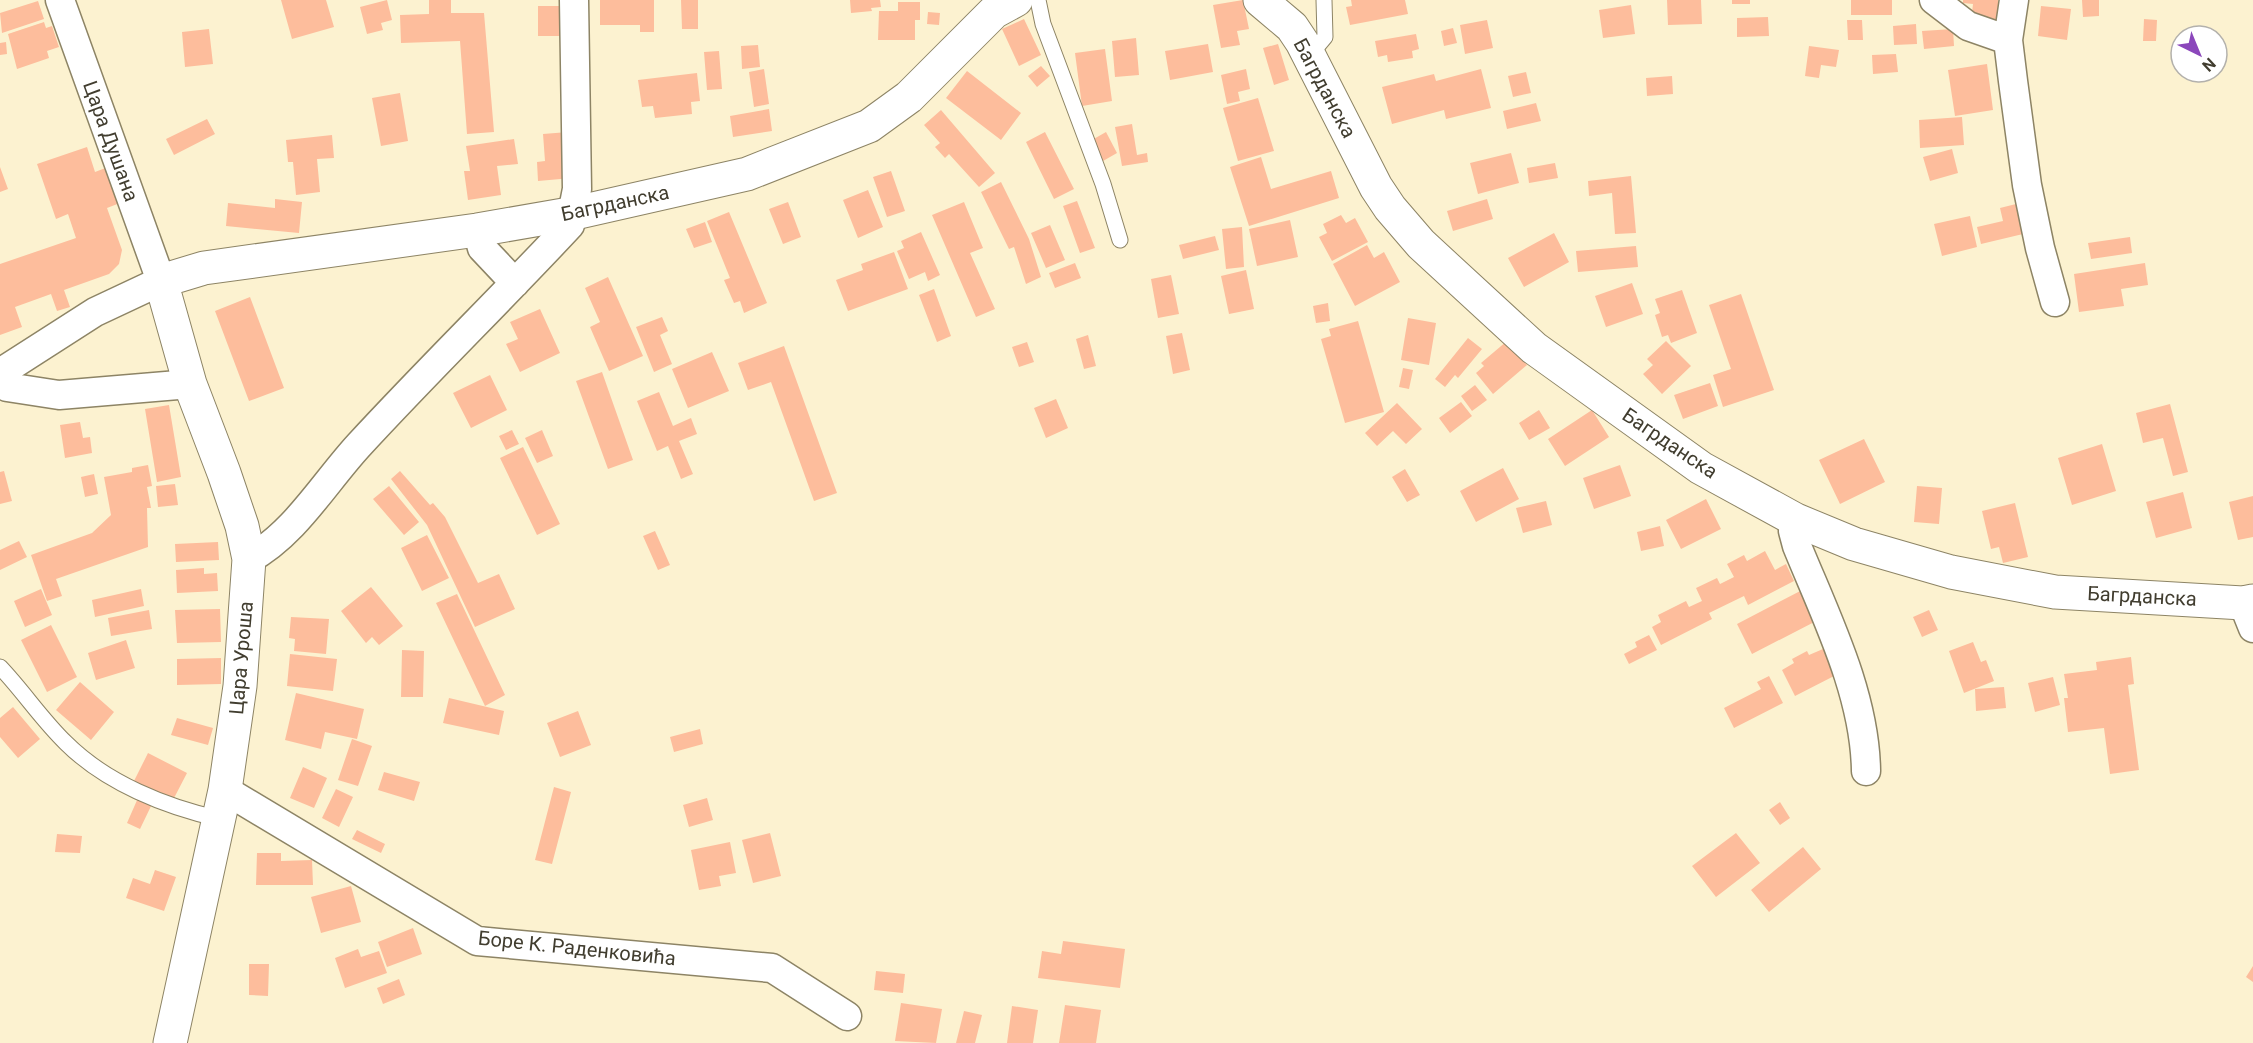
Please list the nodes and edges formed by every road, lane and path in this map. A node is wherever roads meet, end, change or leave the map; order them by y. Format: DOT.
graph roads {
  1 [pos="60,0"];
  2 [pos="573,0"];
  3 [pos="1038,0"];
  4 [pos="1324,0"];
  5 [pos="1934,0"];
  6 [pos="2014,0"];
  7 [pos="1266,1"];
  8 [pos="998,4"];
  9 [pos="2008,40"];
  10 [pos="1310,55"];
  11 [pos="574,213"];
  12 [pos="477,230"];
  13 [pos="1120,240"];
  14 [pos="161,281"];
  15 [pos="515,283"];
  16 [pos="2055,302"];
  17 [pos="0,373"];
  18 [pos="0,378"];
  19 [pos="190,384"];
  20 [pos="1796,520"];
  21 [pos="249,559"];
  22 [pos="2250,611"];
  23 [pos="0,667"];
  24 [pos="1866,771"];
  25 [pos="222,805"];
  26 [pos="846,1016"];
  27 [pos="170,1043"];
  1 -- 14 [label="street, Цара Душана"];
  2 -- 11 [label="street"];
  3 -- 13 [label="lane"];
  4 -- 10 [label="lane"];
  5 -- 9 [label="street"];
  6 -- 9 [label="street"];
  7 -- 10 [label="street, Багрданска"];
  8 -- 11 [label="street, Багрданска"];
  9 -- 16 [label="street"];
  10 -- 20 [label="street, Багрданска"];
  11 -- 12 [label="street, Багрданска"];
  11 -- 15 [label="street"];
  12 -- 14 [label="street, Багрданска"];
  12 -- 15 [label="street"];
  14 -- 17 [label="street"];
  14 -- 19 [label="street, Цара Уроша"];
  15 -- 21 [label="street"];
  18 -- 19 [label="street"];
  19 -- 21 [label="street, Цара Уроша"];
  20 -- 22 [label="street, Багрданска"];
  20 -- 24 [label="street"];
  21 -- 25 [label="street, Цара Уроша"];
  23 -- 25 [label="lane"];
  25 -- 26 [label="street, Боре К. Раденковића"];
  25 -- 27 [label="street, Цара Уроша"];
}
